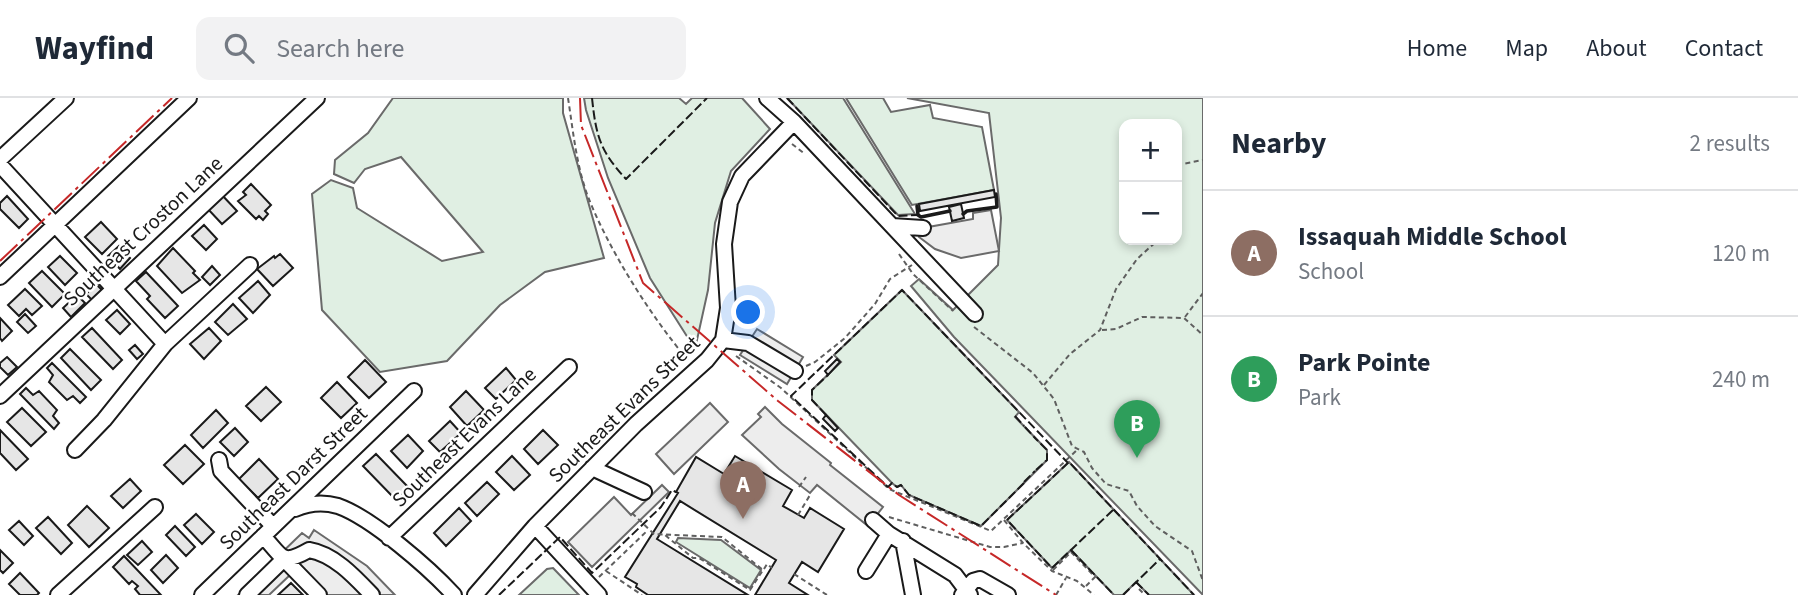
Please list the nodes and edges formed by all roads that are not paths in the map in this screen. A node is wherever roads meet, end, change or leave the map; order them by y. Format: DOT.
graph roads {
  1 [pos="66,98"];
  2 [pos="189,98"];
  3 [pos="317,98"];
  4 [pos="768,98"];
  5 [pos="794,122"];
  6 [pos="0,162"];
  7 [pos="54,225"];
  8 [pos="892,226"];
  9 [pos="923,228"];
  10 [pos="250,265"];
  11 [pos="0,277"];
  12 [pos="113,287"];
  13 [pos="968,318"];
  14 [pos="723,340"];
  15 [pos="165,344"];
  16 [pos="569,367"];
  17 [pos="795,371"];
  18 [pos="414,391"];
  19 [pos="0,396"];
  20 [pos="75,450"];
  21 [pos="219,460"];
  22 [pos="592,468"];
  23 [pos="644,492"];
  24 [pos="155,507"];
  25 [pos="879,519"];
  26 [pos="535,526"];
  27 [pos="273,527"];
  28 [pos="889,534"];
  29 [pos="389,538"];
  30 [pos="903,541"];
  31 [pos="284,559"];
  32 [pos="866,571"];
  33 [pos="595,590"];
  34 [pos="966,593"];
  35 [pos="58,595"];
  36 [pos="202,595"];
  37 [pos="247,595"];
  38 [pos="319,595"];
  39 [pos="372,595"];
  40 [pos="454,595"];
  41 [pos="475,595"];
  42 [pos="914,595"];
  43 [pos="1008,595"];
  1 -- 6 [label="street"];
  2 -- 7 [label="street"];
  3 -- 12 [label="street, Southeast Croston Lane"];
  4 -- 5 [label="street"];
  5 -- 8 [label="street"];
  5 -- 14 [label="street, Southeast Evans Street"];
  6 -- 7 [label="street"];
  7 -- 11 [label="street"];
  7 -- 12 [label="street"];
  8 -- 9 [label="street"];
  8 -- 13 [label="street"];
  10 -- 15 [label="street"];
  12 -- 15 [label="street"];
  12 -- 19 [label="street, Southeast Croston Lane"];
  14 -- 17 [label="street"];
  14 -- 22 [label="street, Southeast Evans Street"];
  15 -- 20 [label="street"];
  16 -- 29 [label="street, Southeast Evans Lane"];
  18 -- 27 [label="street, Southeast Darst Street"];
  21 -- 27 [label="street"];
  22 -- 23 [label="street"];
  22 -- 26 [label="street, Southeast Evans Street"];
  24 -- 35 [label="street"];
  25 -- 28 [label="street"];
  26 -- 33 [label="street"];
  26 -- 41 [label="street, Southeast Evans Street"];
  27 -- 29 [label="street"];
  27 -- 31 [label="street"];
  27 -- 36 [label="street, Southeast Darst Street"];
  28 -- 30 [label="street"];
  28 -- 32 [label="street"];
  29 -- 40 [label="street"];
  30 -- 34 [label="street"];
  30 -- 42 [label="street"];
  31 -- 37 [label="street"];
  31 -- 38 [label="street"];
  31 -- 39 [label="street"];
  34 -- 43 [label="street"];
}
